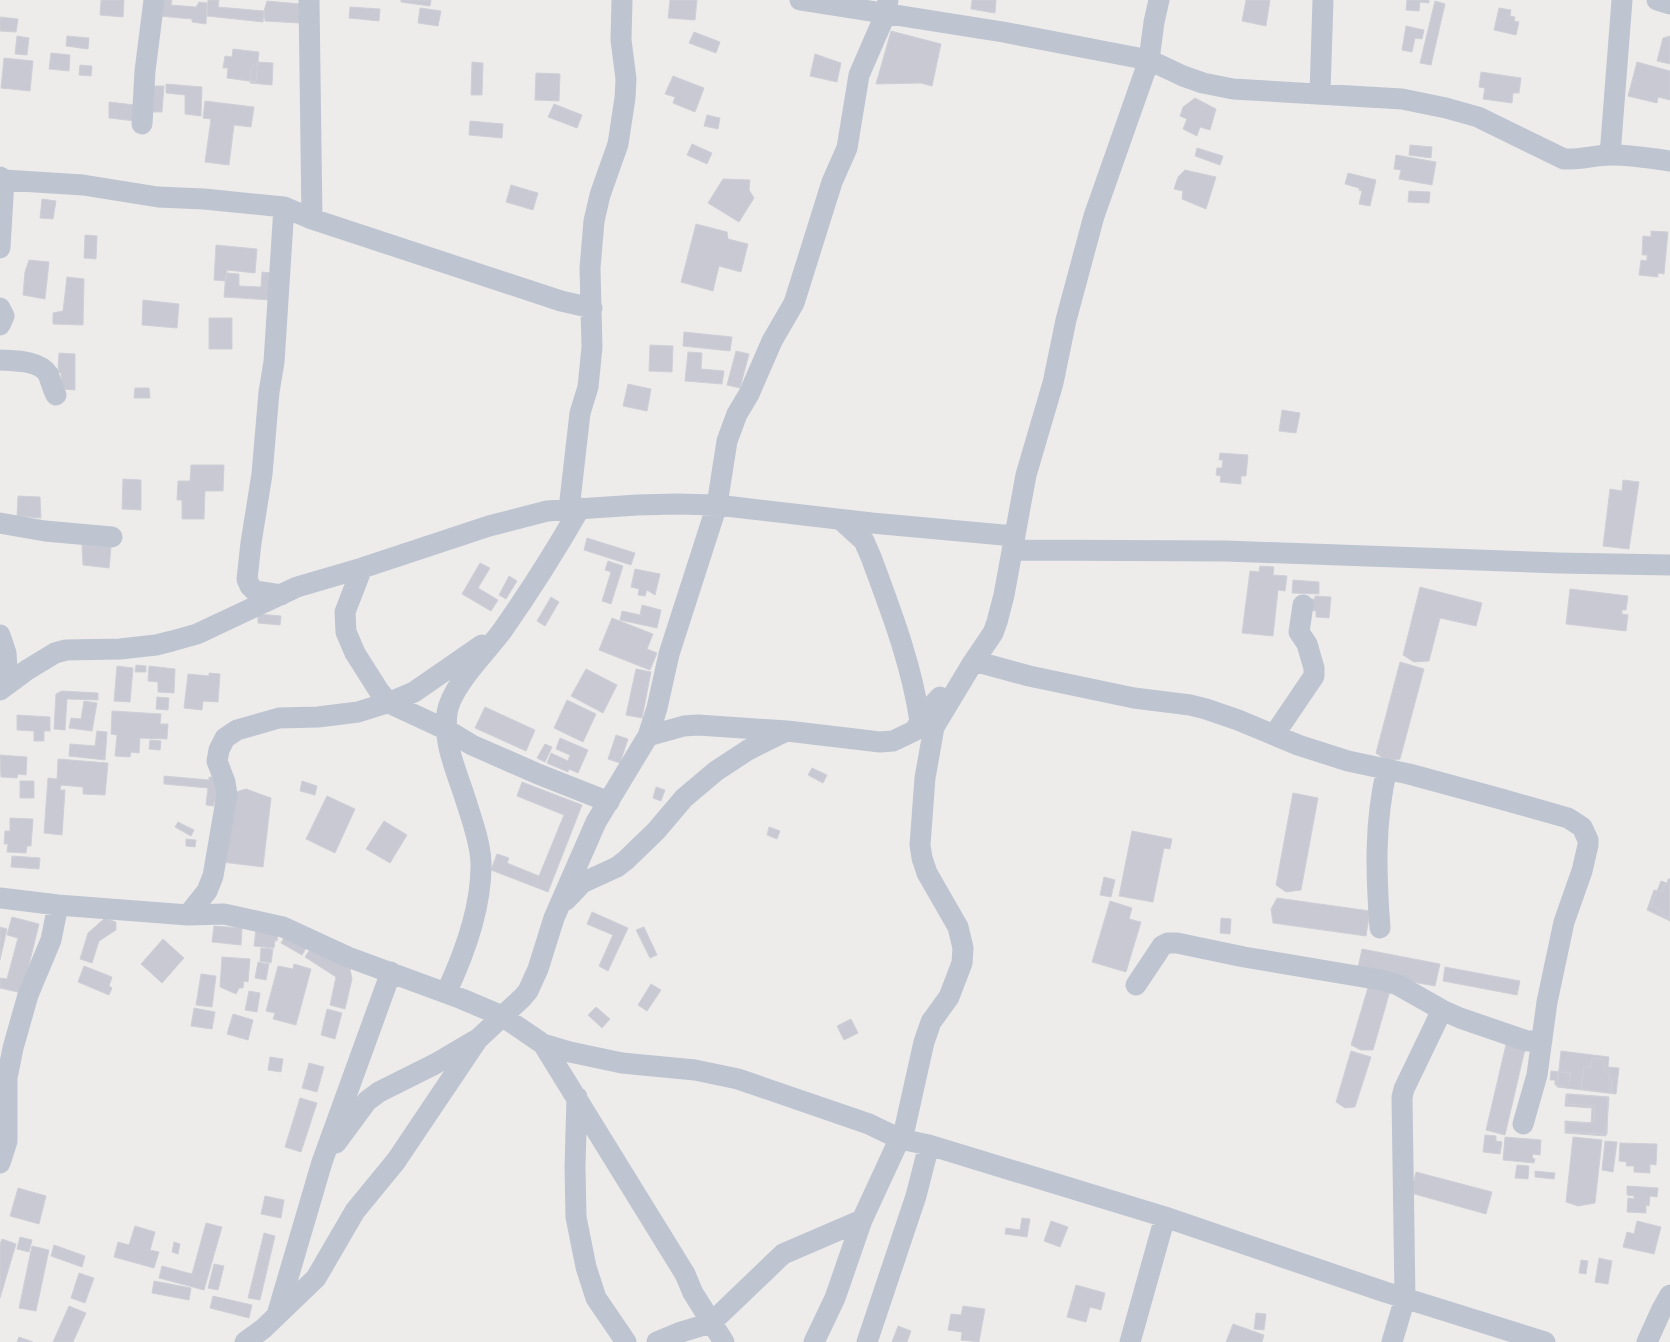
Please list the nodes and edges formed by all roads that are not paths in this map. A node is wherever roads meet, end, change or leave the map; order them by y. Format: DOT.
graph roads {
  1 [pos="154,0"];
  2 [pos="309,0"];
  3 [pos="622,0"];
  4 [pos="800,0"];
  5 [pos="1159,0"];
  6 [pos="1323,0"];
  7 [pos="1622,0"];
  8 [pos="1657,0"];
  9 [pos="1670,4"];
  10 [pos="887,6"];
  11 [pos="1149,60"];
  12 [pos="1320,94"];
  13 [pos="142,124"];
  14 [pos="1610,155"];
  15 [pos="1670,161"];
  16 [pos="2,178"];
  17 [pos="2,201"];
  18 [pos="284,207"];
  19 [pos="312,219"];
  20 [pos="0,248"];
  21 [pos="0,308"];
  22 [pos="592,308"];
  23 [pos="0,325"];
  24 [pos="0,360"];
  25 [pos="56,395"];
  26 [pos="717,505"];
  27 [pos="575,508"];
  28 [pos="841,520"];
  29 [pos="0,523"];
  30 [pos="112,537"];
  31 [pos="1013,543"];
  32 [pos="1670,565"];
  33 [pos="362,568"];
  34 [pos="280,595"];
  35 [pos="1303,605"];
  36 [pos="503,629"];
  37 [pos="0,635"];
  38 [pos="973,662"];
  39 [pos="4,686"];
  40 [pos="389,703"];
  41 [pos="920,722"];
  42 [pos="447,730"];
  43 [pos="787,731"];
  44 [pos="1274,735"];
  45 [pos="648,736"];
  46 [pos="1387,769"];
  47 [pos="609,802"];
  48 [pos="0,898"];
  49 [pos="58,905"];
  50 [pos="560,906"];
  51 [pos="188,915"];
  52 [pos="1380,928"];
  53 [pos="391,972"];
  54 [pos="1136,985"];
  55 [pos="446,993"];
  56 [pos="1442,1010"];
  57 [pos="502,1016"];
  58 [pos="478,1039"];
  59 [pos="1542,1041"];
  60 [pos="543,1044"];
  61 [pos="577,1097"];
  62 [pos="1523,1124"];
  63 [pos="900,1139"];
  64 [pos="929,1145"];
  65 [pos="322,1162"];
  66 [pos="0,1163"];
  67 [pos="1165,1217"];
  68 [pos="862,1220"];
  69 [pos="1670,1295"];
  70 [pos="1405,1298"];
  71 [pos="276,1316"];
  72 [pos="711,1323"];
  73 [pos="245,1342"];
  74 [pos="267,1342"];
  75 [pos="626,1342"];
  76 [pos="657,1342"];
  77 [pos="724,1342"];
  78 [pos="814,1342"];
  79 [pos="867,1342"];
  80 [pos="1130,1342"];
  81 [pos="1392,1342"];
  82 [pos="1545,1342"];
  83 [pos="1648,1342"];
  1 -- 13 [label="street"];
  2 -- 19 [label="street"];
  3 -- 22 [label="street"];
  4 -- 10 [label="street"];
  5 -- 11 [label="street"];
  6 -- 12 [label="street"];
  7 -- 14 [label="street"];
  8 -- 9 [label="street"];
  10 -- 11 [label="street"];
  10 -- 26 [label="street"];
  11 -- 12 [label="street"];
  11 -- 31 [label="street"];
  12 -- 14 [label="street"];
  14 -- 15 [label="street"];
  16 -- 17 [label="street"];
  16 -- 18 [label="street"];
  17 -- 20 [label="street"];
  18 -- 19 [label="street"];
  18 -- 34 [label="street"];
  19 -- 22 [label="street"];
  21 -- 23 [label="street"];
  22 -- 27 [label="street"];
  24 -- 25 [label="street"];
  26 -- 27 [label="street"];
  26 -- 28 [label="street"];
  26 -- 45 [label="street"];
  27 -- 33 [label="street"];
  27 -- 36 [label="street"];
  28 -- 31 [label="street"];
  28 -- 41 [label="street"];
  29 -- 30 [label="street"];
  31 -- 32 [label="street"];
  31 -- 38 [label="street"];
  33 -- 34 [label="street"];
  33 -- 40 [label="street"];
  34 -- 39 [label="street"];
  35 -- 44 [label="street"];
  36 -- 40 [label="street"];
  36 -- 42 [label="street"];
  37 -- 39 [label="street"];
  38 -- 41 [label="street"];
  38 -- 44 [label="street"];
  38 -- 63 [label="street"];
  40 -- 42 [label="street"];
  40 -- 51 [label="street"];
  41 -- 43 [label="street"];
  42 -- 47 [label="street"];
  42 -- 55 [label="street"];
  43 -- 45 [label="street"];
  43 -- 50 [label="street"];
  44 -- 46 [label="street"];
  45 -- 47 [label="street"];
  46 -- 52 [label="street"];
  46 -- 59 [label="street"];
  47 -- 50 [label="street"];
  48 -- 49 [label="street"];
  49 -- 51 [label="street"];
  49 -- 66 [label="street"];
  50 -- 57 [label="street"];
  51 -- 53 [label="street"];
  53 -- 55 [label="street"];
  53 -- 65 [label="street"];
  54 -- 56 [label="street"];
  55 -- 57 [label="street"];
  56 -- 59 [label="street"];
  56 -- 70 [label="street"];
  57 -- 58 [label="street"];
  57 -- 60 [label="street"];
  58 -- 65 [label="street"];
  58 -- 71 [label="street"];
  59 -- 62 [label="street"];
  60 -- 61 [label="street"];
  60 -- 63 [label="street"];
  61 -- 72 [label="street"];
  61 -- 75 [label="street"];
  63 -- 64 [label="street"];
  63 -- 68 [label="street"];
  64 -- 67 [label="street"];
  64 -- 79 [label="street"];
  65 -- 71 [label="street"];
  67 -- 70 [label="street"];
  67 -- 80 [label="street"];
  68 -- 72 [label="street"];
  68 -- 78 [label="street"];
  69 -- 83 [label="street"];
  70 -- 81 [label="street"];
  70 -- 82 [label="street"];
  71 -- 73 [label="street"];
  71 -- 74 [label="street"];
  72 -- 76 [label="street"];
  72 -- 77 [label="street"];
}
